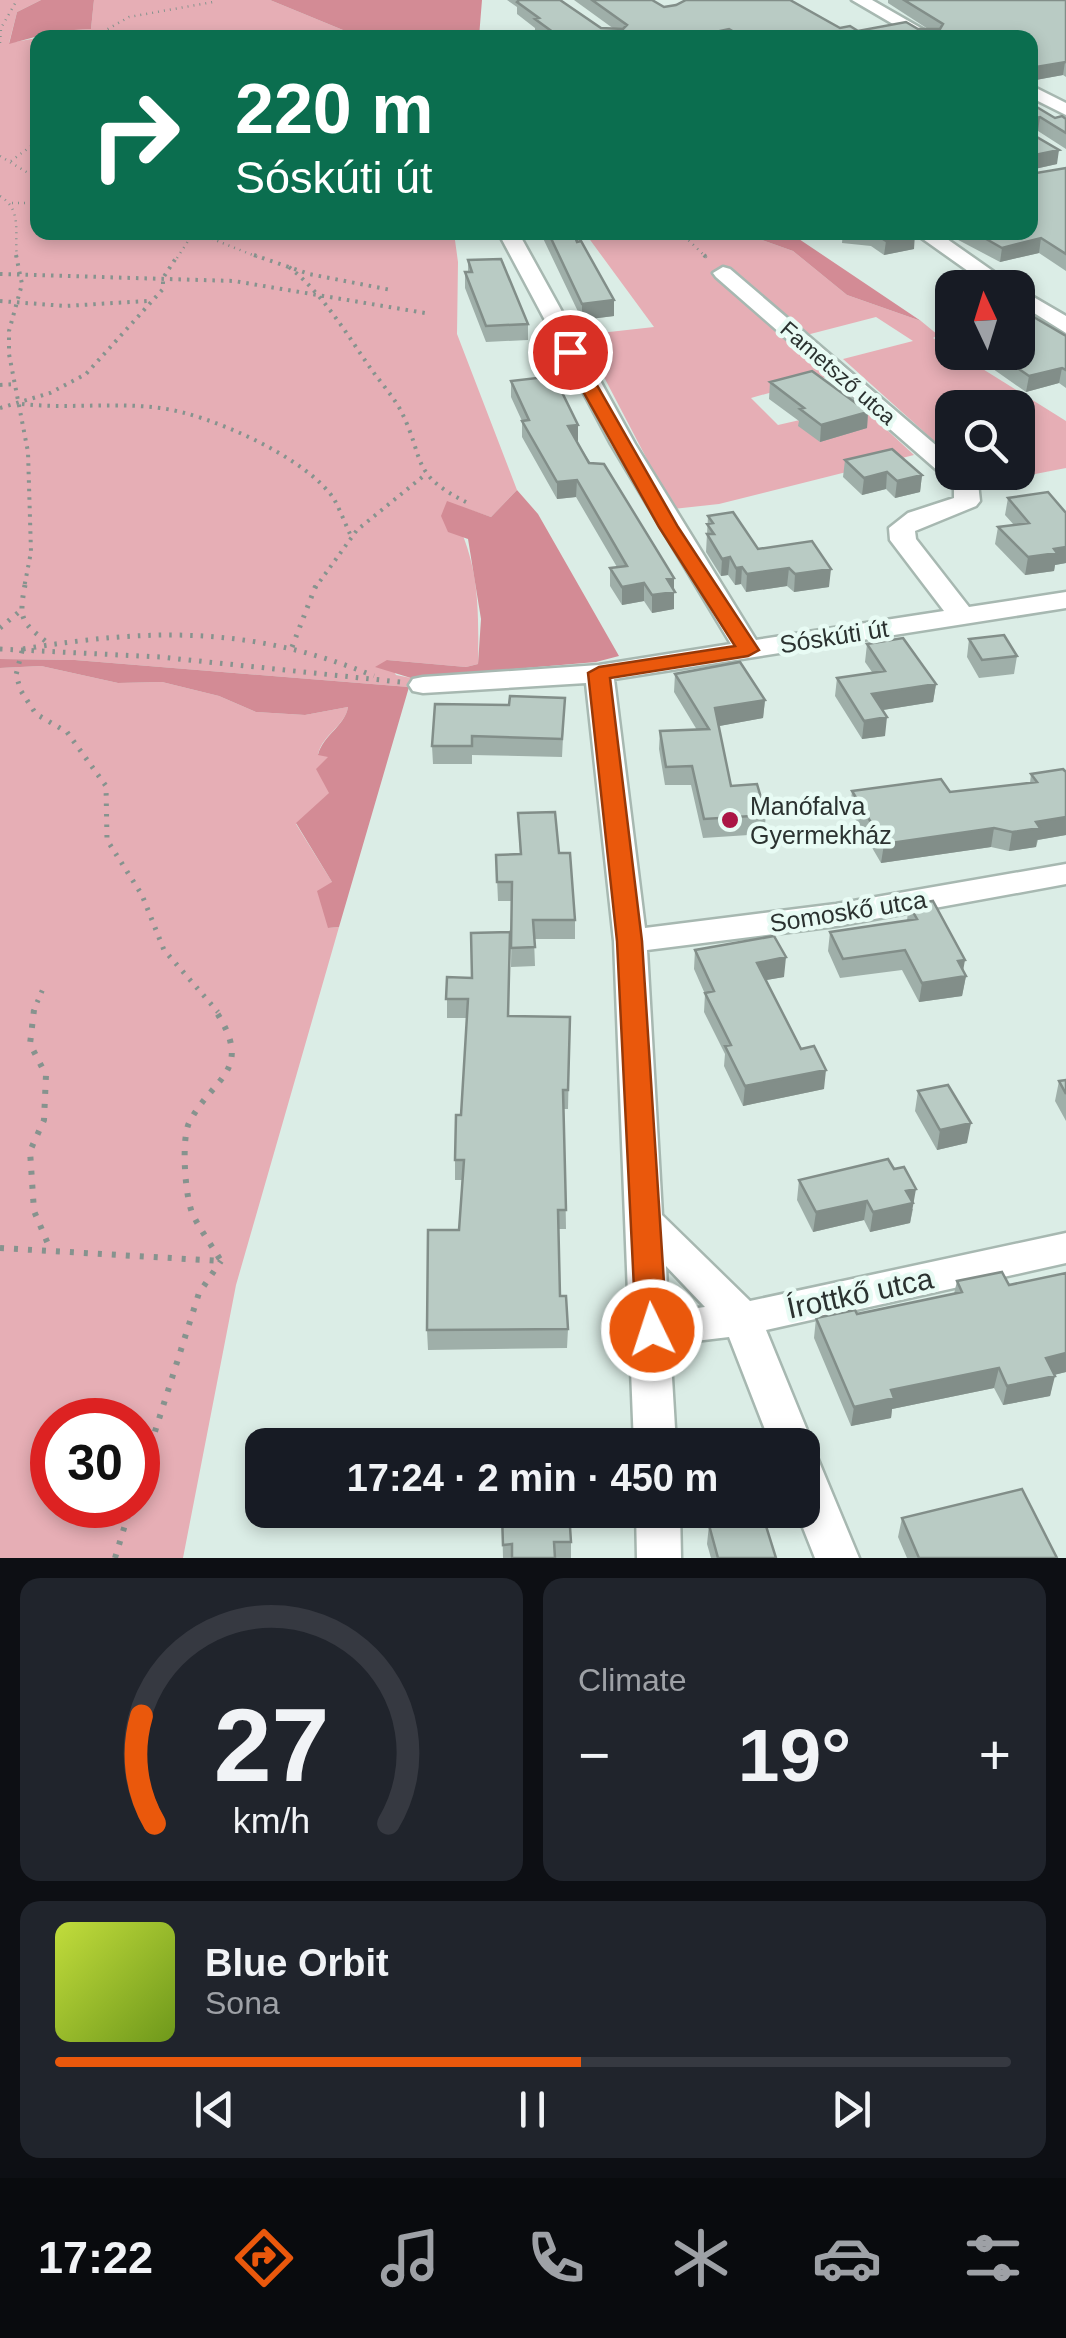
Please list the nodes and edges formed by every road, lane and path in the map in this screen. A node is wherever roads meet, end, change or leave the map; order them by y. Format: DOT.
graph roads {
  1 [pos="17,0"];
  2 [pos="860,0"];
  3 [pos="213,2"];
  4 [pos="1,27"];
  5 [pos="101,30"];
  6 [pos="915,30"];
  7 [pos="0,43"];
  8 [pos="1038,94"];
  9 [pos="1066,110"];
  10 [pos="30,150"];
  11 [pos="0,156"];
  12 [pos="11,161"];
  13 [pos="30,174"];
  14 [pos="0,196"];
  15 [pos="12,203"];
  16 [pos="30,203"];
  17 [pos="189,240"];
  18 [pos="227,240"];
  19 [pos="512,240"];
  20 [pos="688,240"];
  21 [pos="935,240"];
  22 [pos="288,267"];
  23 [pos="980,270"];
  24 [pos="0,274"];
  25 [pos="724,274"];
  26 [pos="21,276"];
  27 [pos="163,278"];
  28 [pos="391,290"];
  29 [pos="319,296"];
  30 [pos="0,301"];
  31 [pos="146,301"];
  32 [pos="18,303"];
  33 [pos="1035,305"];
  34 [pos="425,312"];
  35 [pos="1066,326"];
  36 [pos="18,384"];
  37 [pos="0,385"];
  38 [pos="21,404"];
  39 [pos="0,408"];
  40 [pos="426,474"];
  41 [pos="466,502"];
  42 [pos="350,534"];
  43 [pos="1066,600"];
  44 [pos="20,611"];
  45 [pos="961,615"];
  46 [pos="0,628"];
  47 [pos="48,644"];
  48 [pos="292,647"];
  49 [pos="3,650"];
  50 [pos="748,650"];
  51 [pos="22,651"];
  52 [pos="599,673"];
  53 [pos="382,680"];
  54 [pos="423,684"];
  55 [pos="1066,874"];
  56 [pos="630,941"];
  57 [pos="45,984"];
  58 [pos="644,1220"];
  59 [pos="0,1248"];
  60 [pos="1066,1248"];
  61 [pos="51,1252"];
  62 [pos="220,1260"];
  63 [pos="742,1319"];
  64 [pos="652,1330"];
  65 [pos="160,1416"];
  66 [pos="655,1428"];
  67 [pos="785,1428"];
  68 [pos="820,1514"];
  69 [pos="124,1528"];
  70 [pos="658,1528"];
  71 [pos="114,1558"];
  72 [pos="659,1558"];
  73 [pos="838,1558"];
  1 -- 4 [label="path"];
  2 -- 6 [label="street"];
  3 -- 5 [label="path"];
  4 -- 7 [label="path"];
  8 -- 9 [label="street"];
  10 -- 12 [label="path"];
  11 -- 12 [label="path"];
  12 -- 13 [label="path"];
  14 -- 15 [label="path"];
  15 -- 16 [label="path"];
  15 -- 26 [label="path"];
  17 -- 27 [label="path"];
  18 -- 22 [label="path"];
  19 -- 50 [label="street"];
  20 -- 25 [label="path"];
  21 -- 23 [label="street"];
  22 -- 28 [label="path"];
  22 -- 29 [label="path"];
  24 -- 26 [label="path"];
  25 -- 45 [label="street, Fametsző utca"];
  26 -- 27 [label="path"];
  26 -- 32 [label="path"];
  27 -- 29 [label="path"];
  27 -- 31 [label="path"];
  29 -- 34 [label="path"];
  29 -- 40 [label="path"];
  30 -- 32 [label="path"];
  31 -- 32 [label="path"];
  31 -- 38 [label="path"];
  32 -- 36 [label="path"];
  33 -- 35 [label="street"];
  36 -- 37 [label="path"];
  36 -- 38 [label="path"];
  38 -- 39 [label="path"];
  38 -- 42 [label="path"];
  38 -- 44 [label="path"];
  40 -- 41 [label="path"];
  40 -- 42 [label="path"];
  42 -- 48 [label="path"];
  43 -- 45 [label="street, Sóskúti út"];
  44 -- 46 [label="path"];
  44 -- 47 [label="path"];
  45 -- 50 [label="street, Sóskúti út"];
  47 -- 48 [label="path"];
  47 -- 49 [label="path"];
  48 -- 53 [label="path"];
  49 -- 51 [label="path"];
  50 -- 52 [label="street, Sóskúti út"];
  51 -- 53 [label="path"];
  51 -- 62 [label="path"];
  52 -- 54 [label="street, Sóskúti út"];
  52 -- 56 [label="street"];
  53 -- 54 [label="path"];
  55 -- 56 [label="street, Somoskő utca"];
  56 -- 58 [label="street"];
  57 -- 61 [label="path"];
  58 -- 63 [label="street"];
  58 -- 64 [label="street"];
  59 -- 61 [label="path"];
  60 -- 63 [label="street, Írottkő utca"];
  61 -- 62 [label="path"];
  62 -- 65 [label="path"];
  63 -- 64 [label="street, Írottkő utca"];
  63 -- 67 [label="street"];
  64 -- 66 [label="street"];
  68 -- 73 [label="street"];
  69 -- 71 [label="path"];
  70 -- 72 [label="street"];
}
